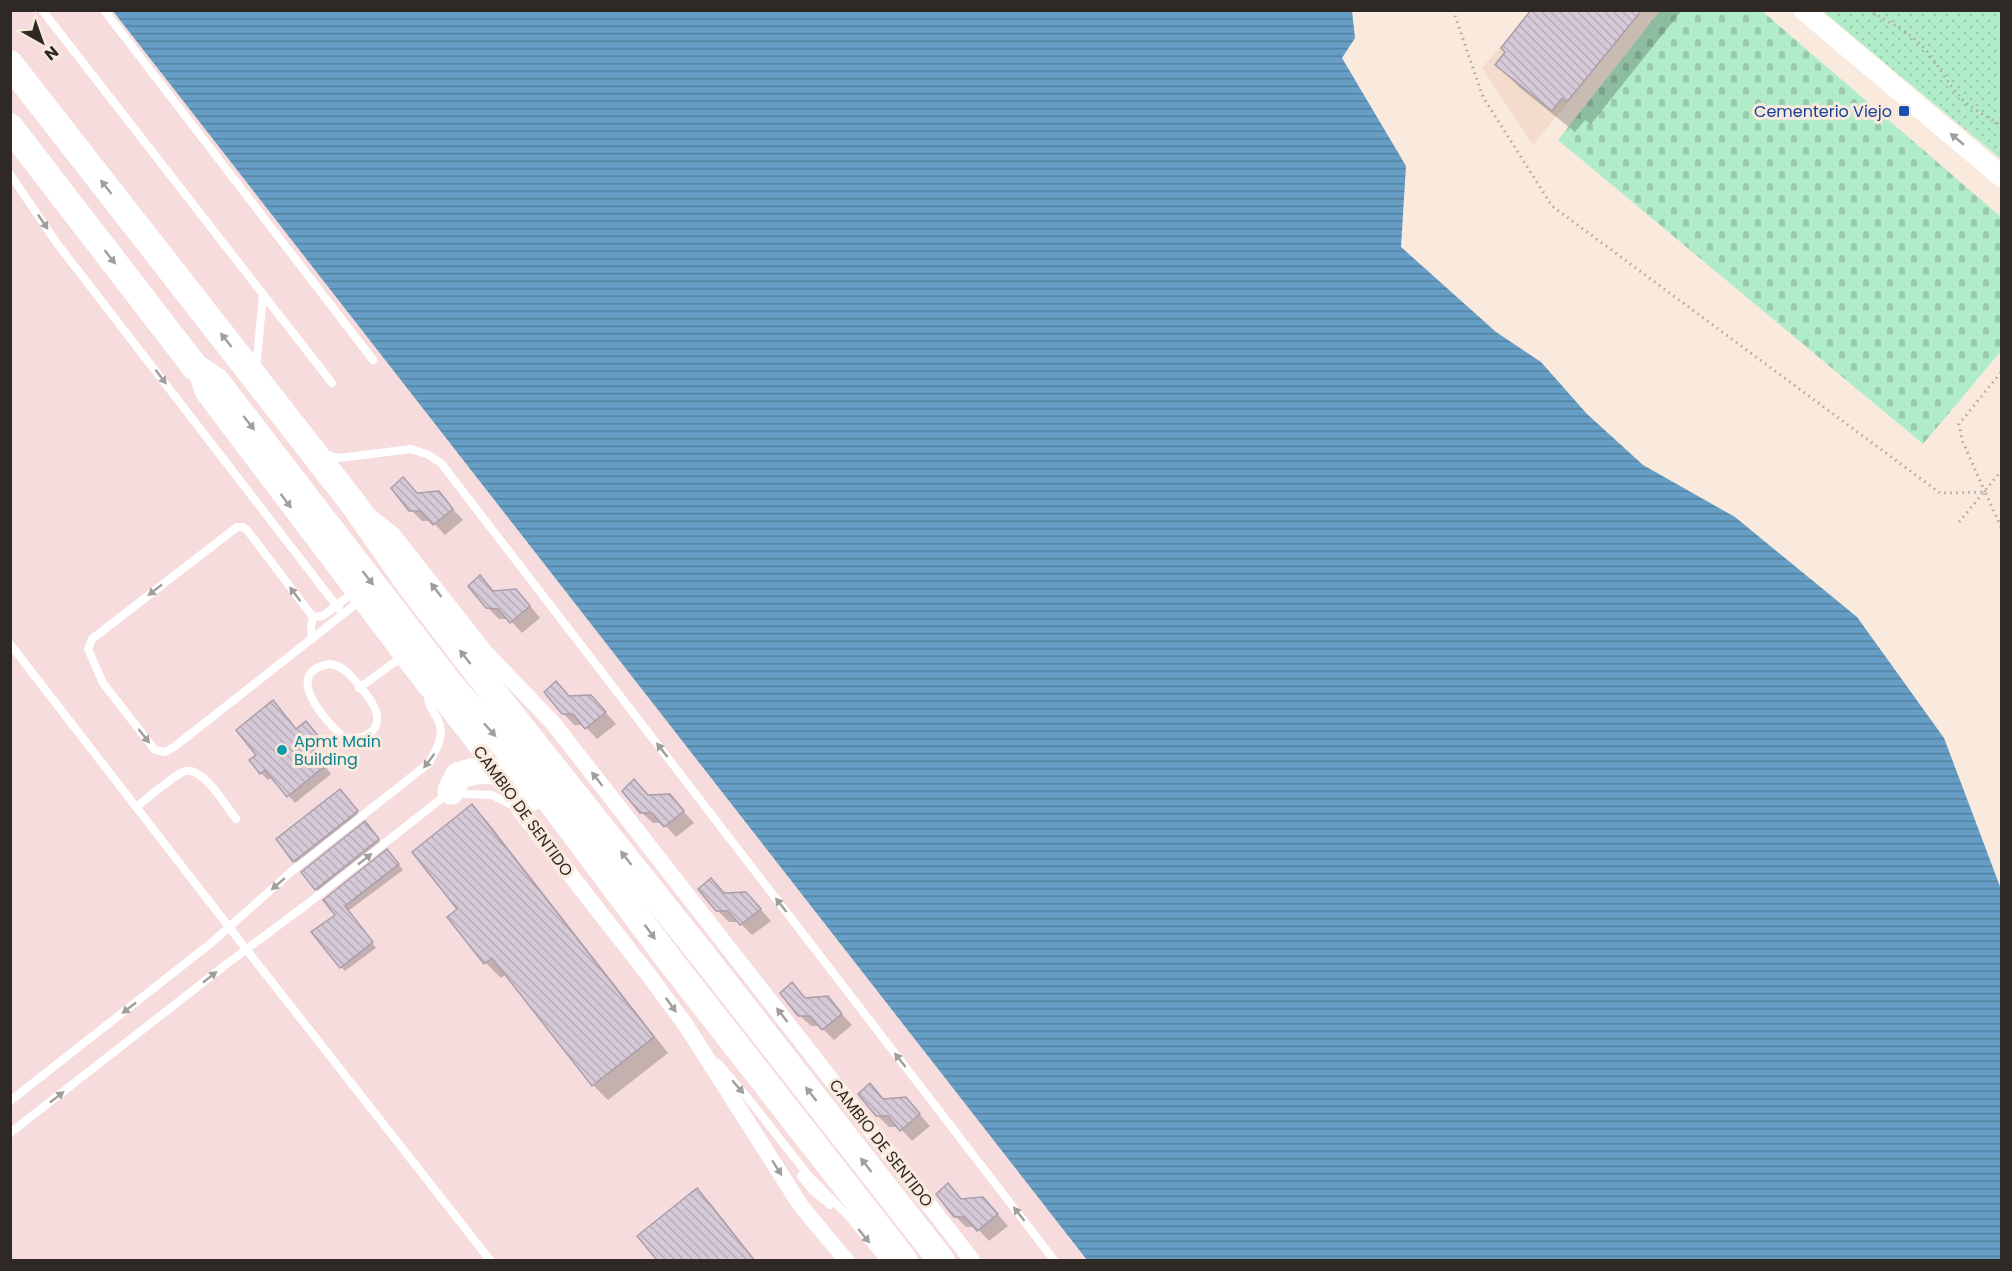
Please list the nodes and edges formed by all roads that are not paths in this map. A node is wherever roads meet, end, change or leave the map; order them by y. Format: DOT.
graph roads {
  1 [pos="42,10"];
  2 [pos="104,10"];
  3 [pos="1804,10"];
  4 [pos="10,64"];
  5 [pos="10,127"];
  6 [pos="10,174"];
  7 [pos="2001,177"];
  8 [pos="263,295"];
  9 [pos="373,360"];
  10 [pos="195,367"];
  11 [pos="255,378"];
  12 [pos="333,383"];
  13 [pos="299,434"];
  14 [pos="352,502"];
  15 [pos="358,596"];
  16 [pos="337,605"];
  17 [pos="343,614"];
  18 [pos="314,617"];
  19 [pos="312,639"];
  20 [pos="10,644"];
  21 [pos="403,656"];
  22 [pos="359,688"];
  23 [pos="426,688"];
  24 [pos="495,771"];
  25 [pos="451,791"];
  26 [pos="136,807"];
  27 [pos="519,809"];
  28 [pos="236,819"];
  29 [pos="629,905"];
  30 [pos="229,927"];
  31 [pos="246,949"];
  32 [pos="687,1027"];
  33 [pos="10,1101"];
  34 [pos="10,1133"];
  35 [pos="490,1260"];
  36 [pos="846,1260"];
  37 [pos="884,1260"];
  38 [pos="904,1260"];
  39 [pos="941,1260"];
  40 [pos="972,1260"];
  41 [pos="1054,1260"];
  1 -- 8 [label="lane"];
  2 -- 9 [label="lane"];
  7 -- 3 [label="street, one-way"];
  11 -- 4 [label="main road, one-way"];
  5 -- 10 [label="main road, one-way"];
  6 -- 16 [label="lane, one-way"];
  8 -- 11 [label="lane"];
  8 -- 12 [label="lane"];
  10 -- 15 [label="street, CAMBIO DE SENTIDO, one-way"];
  10 -- 29 [label="main road, one-way"];
  11 -- 13 [label="main road"];
  13 -- 14 [label="main road"];
  41 -- 13 [label="lane, one-way"];
  39 -- 14 [label="main road, one-way"];
  40 -- 14 [label="street, CAMBIO DE SENTIDO, one-way"];
  15 -- 16 [label="lane"];
  15 -- 17 [label="lane"];
  15 -- 21 [label="street, CAMBIO DE SENTIDO"];
  16 -- 17 [label="lane"];
  16 -- 18 [label="lane"];
  17 -- 19 [label="lane"];
  18 -- 19 [label="lane"];
  18 -- 19 [label="lane, one-way"];
  20 -- 26 [label="lane"];
  21 -- 22 [label="lane"];
  21 -- 23 [label="street, CAMBIO DE SENTIDO"];
  22 -- 22 [label="lane"];
  23 -- 24 [label="street, CAMBIO DE SENTIDO"];
  23 -- 30 [label="lane, one-way"];
  24 -- 25 [label="main road"];
  24 -- 27 [label="street, CAMBIO DE SENTIDO"];
  24 -- 29 [label="main road"];
  25 -- 27 [label="lane"];
  31 -- 25 [label="lane, one-way"];
  26 -- 28 [label="lane"];
  26 -- 30 [label="lane"];
  27 -- 32 [label="street, CAMBIO DE SENTIDO, one-way"];
  29 -- 38 [label="main road, one-way"];
  30 -- 31 [label="lane"];
  30 -- 33 [label="lane, one-way"];
  34 -- 31 [label="lane, one-way"];
  31 -- 35 [label="lane"];
  32 -- 36 [label="street, CAMBIO DE SENTIDO, one-way"];
  32 -- 37 [label="lane, one-way"];
}
